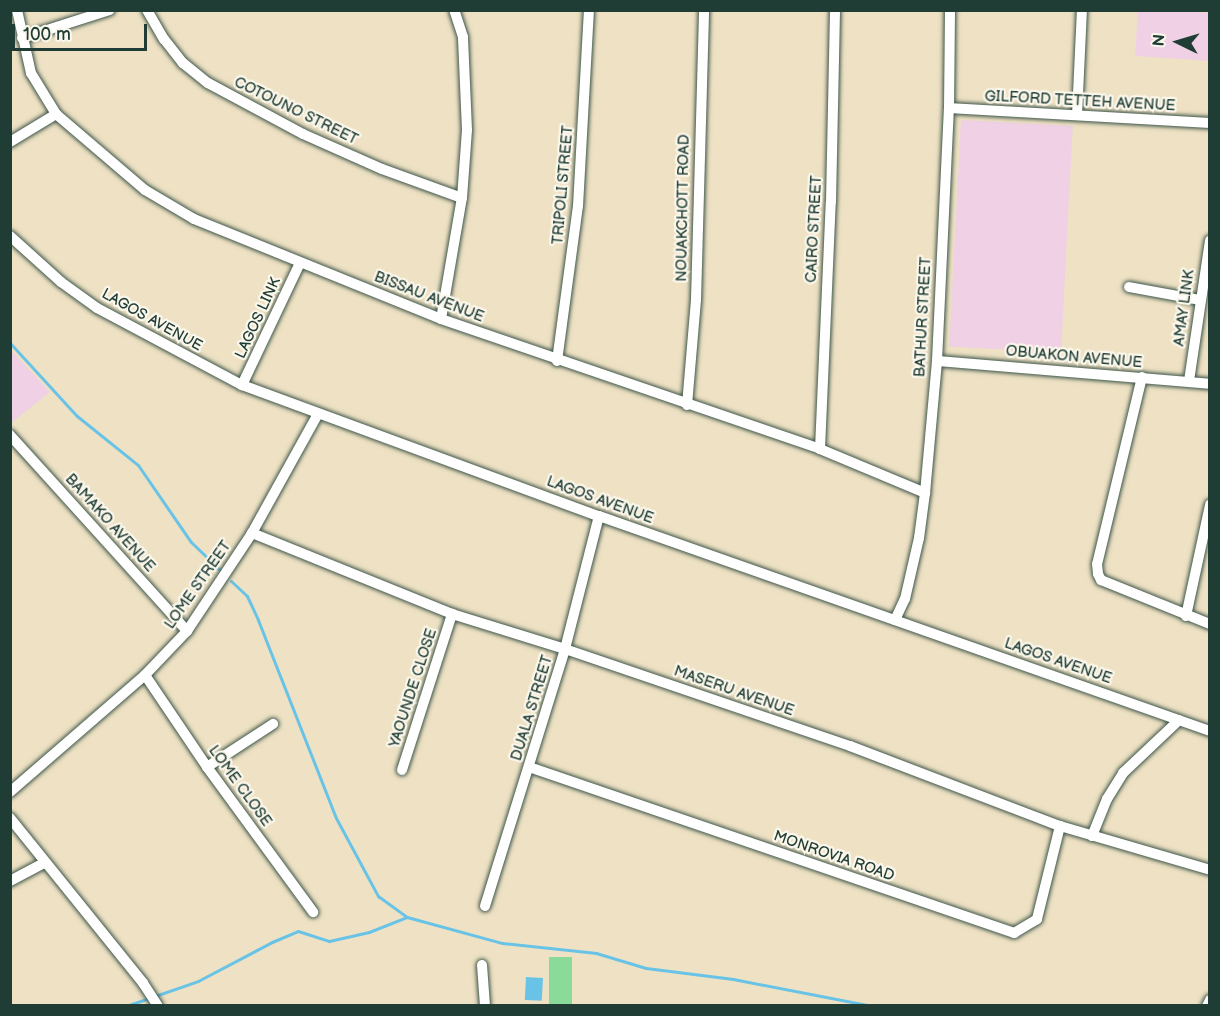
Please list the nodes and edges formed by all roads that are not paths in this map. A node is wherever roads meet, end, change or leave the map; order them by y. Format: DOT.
graph roads {
  1 [pos="17,10"];
  2 [pos="110,10"];
  3 [pos="147,10"];
  4 [pos="454,10"];
  5 [pos="590,10"];
  6 [pos="704,10"];
  7 [pos="836,10"];
  8 [pos="950,10"];
  9 [pos="1082,10"];
  10 [pos="22,38"];
  11 [pos="949,108"];
  12 [pos="56,114"];
  13 [pos="1077,116"];
  14 [pos="1209,123"];
  15 [pos="10,142"];
  16 [pos="462,198"];
  17 [pos="10,236"];
  18 [pos="1209,241"];
  19 [pos="300,263"];
  20 [pos="1207,278"];
  21 [pos="1129,287"];
  22 [pos="1200,300"];
  23 [pos="441,319"];
  24 [pos="557,361"];
  25 [pos="937,361"];
  26 [pos="1142,377"];
  27 [pos="1189,381"];
  28 [pos="1209,384"];
  29 [pos="242,385"];
  30 [pos="687,405"];
  31 [pos="318,414"];
  32 [pos="10,435"];
  33 [pos="820,449"];
  34 [pos="925,493"];
  35 [pos="1209,505"];
  36 [pos="599,516"];
  37 [pos="252,533"];
  38 [pos="452,614"];
  39 [pos="1186,616"];
  40 [pos="895,620"];
  41 [pos="1209,624"];
  42 [pos="187,631"];
  43 [pos="565,649"];
  44 [pos="145,675"];
  45 [pos="1179,720"];
  46 [pos="273,724"];
  47 [pos="1209,731"];
  48 [pos="207,767"];
  49 [pos="529,767"];
  50 [pos="402,770"];
  51 [pos="10,792"];
  52 [pos="10,818"];
  53 [pos="1060,826"];
  54 [pos="1092,836"];
  55 [pos="45,862"];
  56 [pos="1209,870"];
  57 [pos="10,881"];
  58 [pos="485,906"];
  59 [pos="314,912"];
  60 [pos="482,965"];
  61 [pos="1209,1000"];
  62 [pos="158,1005"];
  63 [pos="485,1005"];
  64 [pos="1207,1005"];
  1 -- 10 [label="street, BISSAU AVENUE"];
  2 -- 10 [label="street"];
  3 -- 16 [label="street, COTOUNO STREET"];
  4 -- 16 [label="street"];
  5 -- 24 [label="street, TRIPOLI STREET"];
  6 -- 30 [label="street, NOUAKCHOTT ROAD"];
  7 -- 33 [label="street, CAIRO STREET"];
  8 -- 11 [label="street, BATHUR STREET"];
  9 -- 13 [label="street"];
  10 -- 12 [label="street, BISSAU AVENUE"];
  11 -- 13 [label="street, GILFORD TETTEH AVENUE"];
  11 -- 25 [label="street, BATHUR STREET"];
  12 -- 15 [label="street"];
  12 -- 19 [label="street, BISSAU AVENUE"];
  13 -- 14 [label="street, GILFORD TETTEH AVENUE"];
  16 -- 23 [label="street"];
  17 -- 29 [label="street, LAGOS AVENUE"];
  18 -- 20 [label="street, AMAY LINK"];
  19 -- 23 [label="street, BISSAU AVENUE"];
  19 -- 29 [label="street, LAGOS LINK"];
  20 -- 22 [label="street, AMAY LINK"];
  21 -- 22 [label="street"];
  22 -- 27 [label="street, AMAY LINK"];
  23 -- 24 [label="street, BISSAU AVENUE"];
  24 -- 30 [label="street, BISSAU AVENUE"];
  25 -- 26 [label="street, OBUAKON AVENUE"];
  25 -- 34 [label="street, BATHUR STREET"];
  26 -- 27 [label="street, OBUAKON AVENUE"];
  26 -- 39 [label="street"];
  27 -- 28 [label="street, OBUAKON AVENUE"];
  29 -- 31 [label="street, LAGOS AVENUE"];
  30 -- 33 [label="street, BISSAU AVENUE"];
  31 -- 36 [label="street, LAGOS AVENUE"];
  31 -- 37 [label="street, LOME STREET"];
  32 -- 42 [label="street, BAMAKO AVENUE"];
  33 -- 34 [label="street, BISSAU AVENUE"];
  34 -- 40 [label="street, BATHUR STREET"];
  35 -- 39 [label="street"];
  36 -- 40 [label="street, LAGOS AVENUE"];
  36 -- 43 [label="street, DUALA STREET"];
  37 -- 38 [label="street, MASERU AVENUE"];
  37 -- 42 [label="street, LOME STREET"];
  38 -- 43 [label="street, MASERU AVENUE"];
  38 -- 50 [label="street, YAOUNDE CLOSE"];
  39 -- 41 [label="street"];
  40 -- 45 [label="street, LAGOS AVENUE"];
  42 -- 44 [label="street, LOME STREET"];
  43 -- 49 [label="street, DUALA STREET"];
  43 -- 53 [label="street, MASERU AVENUE"];
  44 -- 48 [label="street, LOME CLOSE"];
  44 -- 51 [label="street, LOME STREET"];
  45 -- 47 [label="street, LAGOS AVENUE"];
  45 -- 54 [label="street"];
  46 -- 48 [label="street"];
  48 -- 59 [label="street, LOME CLOSE"];
  49 -- 53 [label="street, MONROVIA ROAD"];
  49 -- 58 [label="street, DUALA STREET"];
  52 -- 55 [label="street"];
  53 -- 54 [label="street, MASERU AVENUE"];
  54 -- 56 [label="street, MASERU AVENUE"];
  55 -- 57 [label="street"];
  55 -- 62 [label="street"];
  60 -- 63 [label="street"];
  61 -- 64 [label="street"];
}
